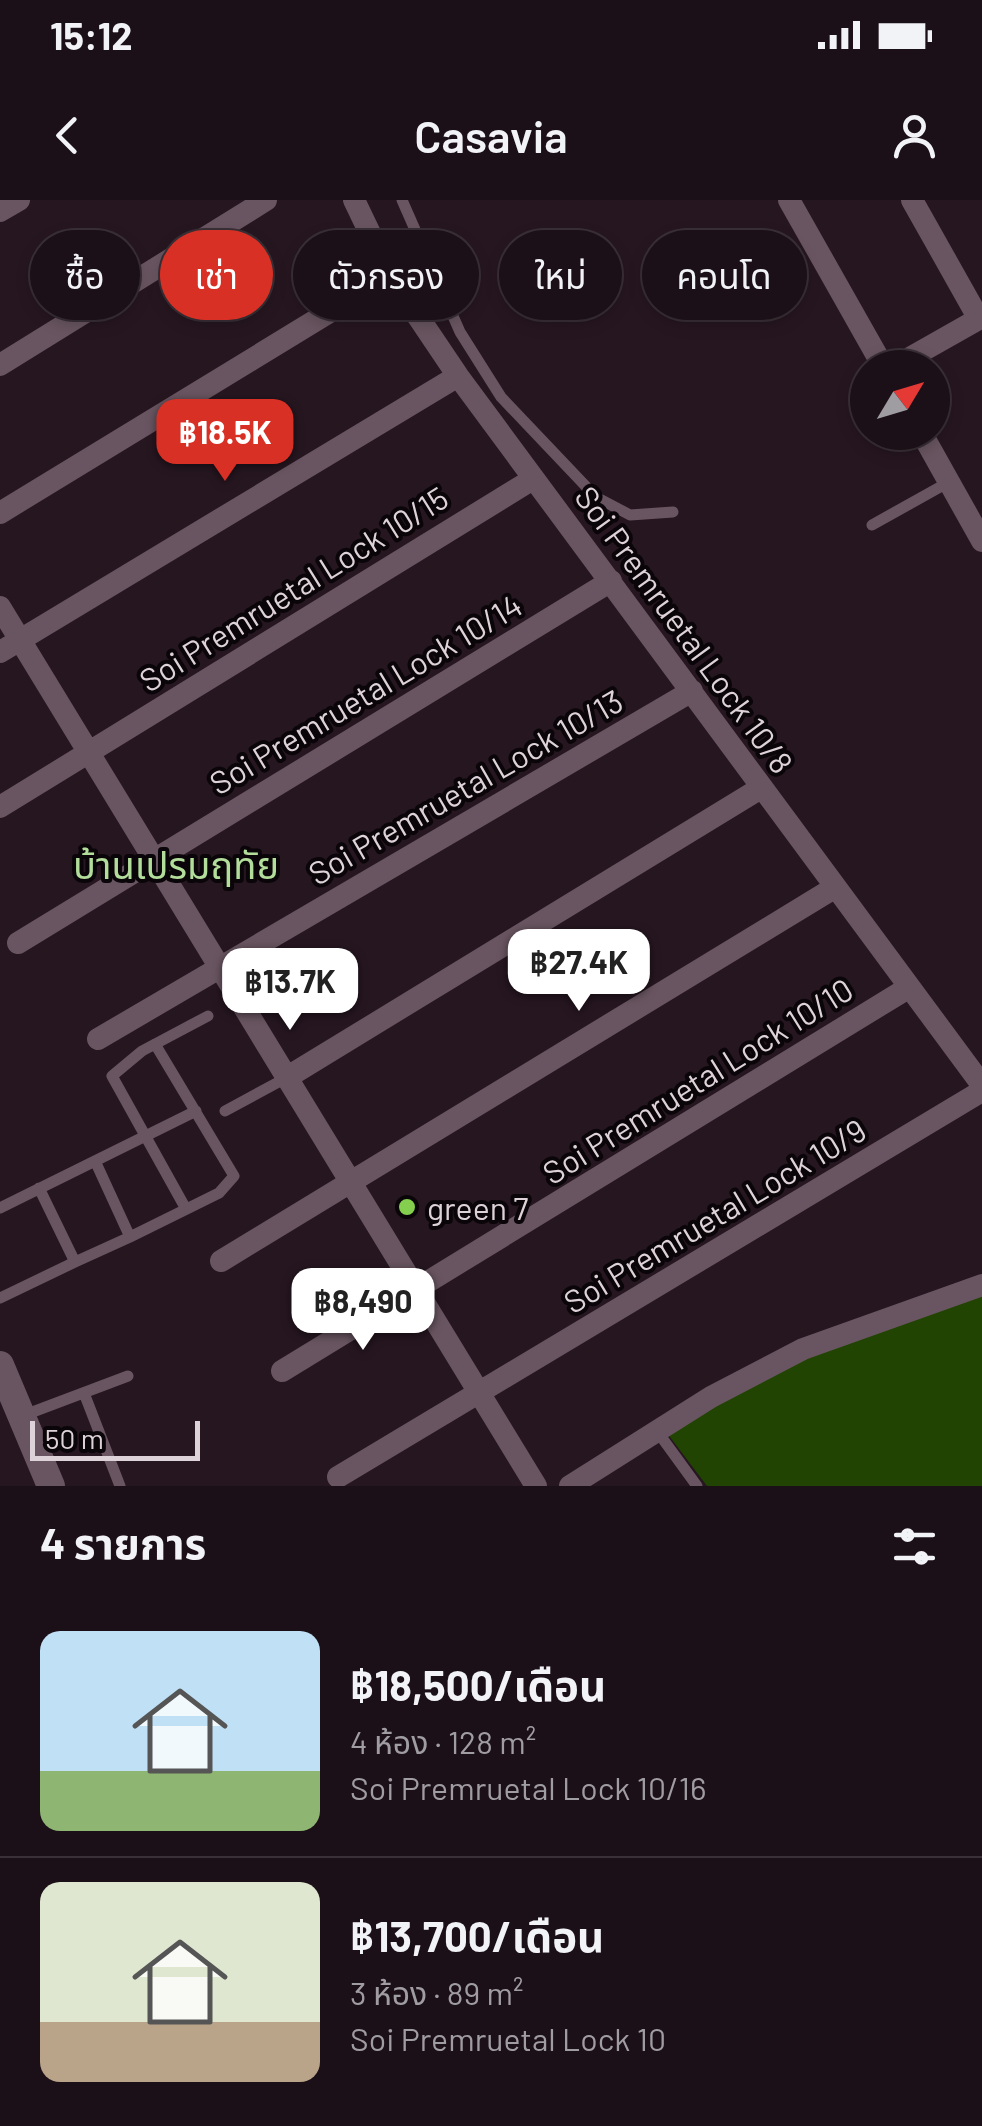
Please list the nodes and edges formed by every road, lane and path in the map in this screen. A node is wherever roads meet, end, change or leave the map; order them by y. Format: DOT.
graph roads {
  1 [pos="19,200"];
  2 [pos="266,200"];
  3 [pos="354,200"];
  4 [pos="402,200"];
  5 [pos="790,200"];
  6 [pos="912,200"];
  7 [pos="0,211"];
  8 [pos="368,230"];
  9 [pos="981,318"];
  10 [pos="316,320"];
  11 [pos="420,320"];
  12 [pos="874,350"];
  13 [pos="924,350"];
  14 [pos="0,365"];
  15 [pos="458,376"];
  16 [pos="930,450"];
  17 [pos="533,479"];
  18 [pos="948,482"];
  19 [pos="672,512"];
  20 [pos="0,513"];
  21 [pos="872,524"];
  22 [pos="982,541"];
  23 [pos="611,581"];
  24 [pos="0,607"];
  25 [pos="10,646"];
  26 [pos="692,690"];
  27 [pos="86,752"];
  28 [pos="761,788"];
  29 [pos="0,807"];
  30 [pos="153,860"];
  31 [pos="834,888"];
  32 [pos="18,943"];
  33 [pos="220,967"];
  34 [pos="908,988"];
  35 [pos="208,1016"];
  36 [pos="98,1039"];
  37 [pos="155,1044"];
  38 [pos="286,1078"];
  39 [pos="982,1088"];
  40 [pos="196,1111"];
  41 [pos="225,1111"];
  42 [pos="146,1139"];
  43 [pos="96,1162"];
  44 [pos="351,1184"];
  45 [pos="39,1188"];
  46 [pos="0,1208"];
  47 [pos="186,1209"];
  48 [pos="130,1237"];
  49 [pos="221,1261"];
  50 [pos="75,1262"];
  51 [pos="982,1285"];
  52 [pos="418,1290"];
  53 [pos="0,1298"];
  54 [pos="0,1365"];
  55 [pos="282,1371"];
  56 [pos="128,1376"];
  57 [pos="84,1393"];
  58 [pos="481,1396"];
  59 [pos="22,1416"];
  60 [pos="656,1431"];
  61 [pos="338,1478"];
  62 [pos="51,1486"];
  63 [pos="120,1486"];
  64 [pos="536,1486"];
  65 [pos="570,1486"];
  66 [pos="697,1486"];
  1 -- 7 [label="street"];
  2 -- 14 [label="street"];
  3 -- 8 [label="street, Soi Premruetal Lock 10/8"];
  4 -- 19 [label="lane"];
  5 -- 12 [label="street"];
  6 -- 9 [label="street"];
  9 -- 13 [label="street"];
  10 -- 20 [label="street"];
  11 -- 15 [label="street, Soi Premruetal Lock 10/8"];
  15 -- 17 [label="street, Soi Premruetal Lock 10/8"];
  15 -- 25 [label="street"];
  16 -- 18 [label="street"];
  17 -- 23 [label="street, Soi Premruetal Lock 10/8"];
  17 -- 27 [label="street, Soi Premruetal Lock 10/15"];
  18 -- 21 [label="lane"];
  18 -- 22 [label="street"];
  23 -- 26 [label="street, Soi Premruetal Lock 10/8"];
  23 -- 30 [label="street, Soi Premruetal Lock 10/14"];
  24 -- 25 [label="street"];
  25 -- 27 [label="street"];
  26 -- 28 [label="street, Soi Premruetal Lock 10/8"];
  26 -- 33 [label="street, Soi Premruetal Lock 10/13"];
  27 -- 29 [label="street, Soi Premruetal Lock 10/15"];
  27 -- 30 [label="street"];
  28 -- 31 [label="street, Soi Premruetal Lock 10/8"];
  28 -- 38 [label="street"];
  30 -- 32 [label="street, Soi Premruetal Lock 10/14"];
  30 -- 33 [label="street"];
  31 -- 34 [label="street, Soi Premruetal Lock 10/8"];
  31 -- 44 [label="street"];
  33 -- 36 [label="street, Soi Premruetal Lock 10/13"];
  33 -- 38 [label="street"];
  34 -- 39 [label="street, Soi Premruetal Lock 10/8"];
  34 -- 52 [label="street, Soi Premruetal Lock 10/10"];
  35 -- 37 [label="lane"];
  37 -- 40 [label="lane"];
  37 -- 42 [label="lane"];
  38 -- 41 [label="lane"];
  38 -- 44 [label="street"];
  39 -- 58 [label="street, Soi Premruetal Lock 10/9"];
  40 -- 42 [label="lane"];
  40 -- 47 [label="lane"];
  42 -- 43 [label="lane"];
  42 -- 47 [label="lane"];
  43 -- 45 [label="lane"];
  43 -- 48 [label="lane"];
  44 -- 49 [label="street"];
  44 -- 52 [label="street"];
  45 -- 46 [label="lane"];
  45 -- 50 [label="lane"];
  47 -- 48 [label="lane"];
  48 -- 50 [label="lane"];
  50 -- 53 [label="lane"];
  51 -- 60 [label="street"];
  52 -- 55 [label="street, Soi Premruetal Lock 10/10"];
  52 -- 58 [label="street"];
  54 -- 59 [label="main road"];
  56 -- 57 [label="lane"];
  57 -- 59 [label="lane"];
  57 -- 63 [label="lane"];
  58 -- 61 [label="street, Soi Premruetal Lock 10/9"];
  58 -- 64 [label="street"];
  59 -- 62 [label="main road"];
  60 -- 65 [label="street"];
  60 -- 66 [label="lane"];
}
